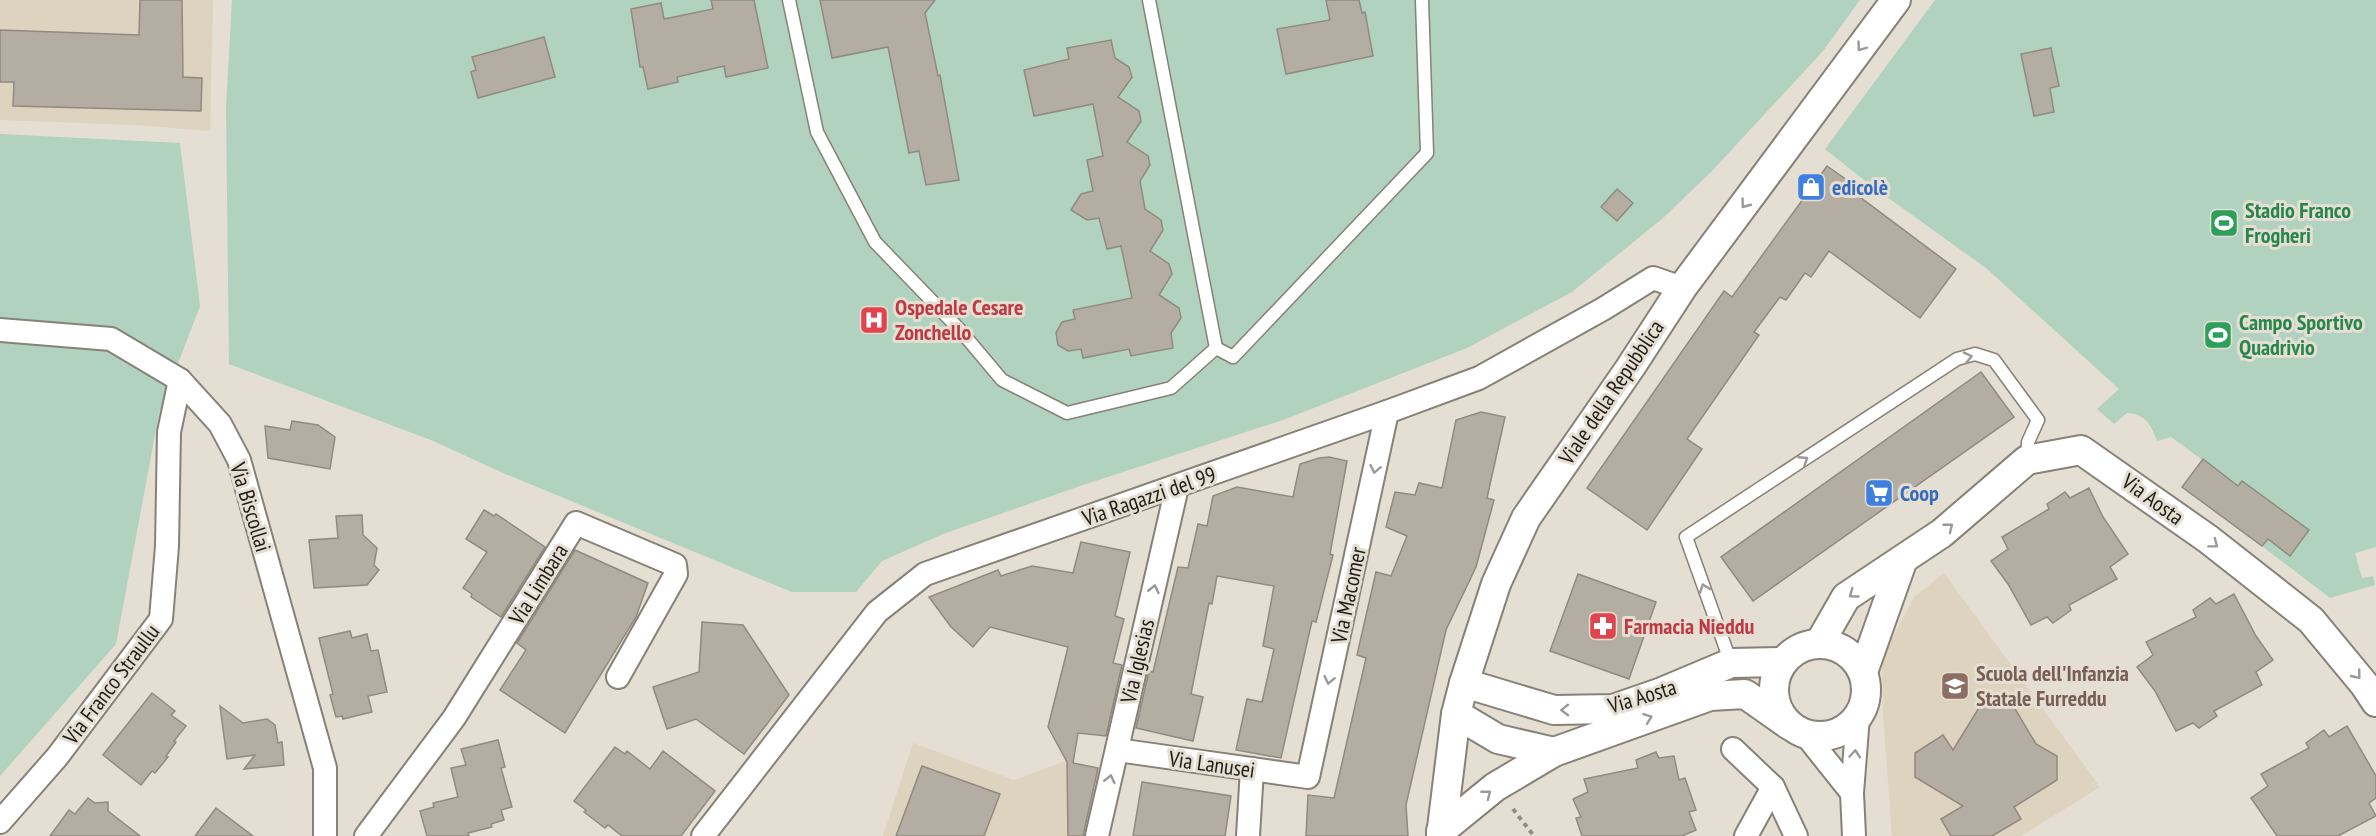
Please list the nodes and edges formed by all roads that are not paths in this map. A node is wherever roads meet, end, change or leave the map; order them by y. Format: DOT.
graph roads {
  1 [pos="789,0"];
  2 [pos="1149,0"];
  3 [pos="1422,0"];
  4 [pos="1896,0"];
  5 [pos="1682,288"];
  6 [pos="0,330"];
  7 [pos="1216,348"];
  8 [pos="180,380"];
  9 [pos="1388,412"];
  10 [pos="2027,460"];
  11 [pos="1177,487"];
  12 [pos="1902,562"];
  13 [pos="1819,644"];
  14 [pos="1783,662"];
  15 [pos="1731,663"];
  16 [pos="1863,672"];
  17 [pos="618,677"];
  18 [pos="1464,683"];
  19 [pos="2376,702"];
  20 [pos="1456,714"];
  21 [pos="1858,716"];
  22 [pos="1797,729"];
  23 [pos="1733,748"];
  24 [pos="1117,750"];
  25 [pos="1554,752"];
  26 [pos="1252,769"];
  27 [pos="1308,777"];
  28 [pos="1773,788"];
  29 [pos="1852,793"];
  30 [pos="0,822"];
  31 [pos="1441,833"];
  32 [pos="325,836"];
  33 [pos="366,836"];
  34 [pos="703,836"];
  35 [pos="1097,836"];
  36 [pos="1248,836"];
  37 [pos="1746,836"];
  38 [pos="1796,836"];
  39 [pos="1854,836"];
  1 -- 7 [label="lane"];
  2 -- 7 [label="lane"];
  3 -- 7 [label="lane"];
  4 -- 5 [label="street, Viale della Repubblica, one-way"];
  5 -- 9 [label="street, Via Ragazzi del 99"];
  5 -- 18 [label="street, Viale della Repubblica"];
  6 -- 8 [label="street, Via Biscollai"];
  8 -- 30 [label="street, Via Franco Straullu"];
  8 -- 32 [label="street, Via Biscollai"];
  9 -- 11 [label="street, Via Ragazzi del 99"];
  9 -- 27 [label="street, Via Macomer, one-way"];
  12 -- 10 [label="street, one-way"];
  15 -- 10 [label="lane, one-way"];
  10 -- 19 [label="street, Via Aosta, one-way"];
  24 -- 11 [label="street, Via Iglesias, one-way"];
  11 -- 34 [label="street, Via Ragazzi del 99"];
  12 -- 13 [label="street, one-way"];
  12 -- 16 [label="street"];
  13 -- 14 [label="street"];
  13 -- 16 [label="street"];
  14 -- 15 [label="street, Via Aosta"];
  14 -- 22 [label="street"];
  15 -- 18 [label="street, Via Aosta, one-way"];
  16 -- 21 [label="street"];
  17 -- 33 [label="street, Via Limbara"];
  18 -- 20 [label="street, Viale della Repubblica"];
  20 -- 25 [label="street"];
  20 -- 31 [label="street, Viale della Repubblica"];
  21 -- 22 [label="street"];
  29 -- 21 [label="street, one-way"];
  25 -- 22 [label="street, Via Aosta, one-way"];
  22 -- 29 [label="street"];
  23 -- 28 [label="street"];
  24 -- 26 [label="street, Via Lanusei"];
  35 -- 24 [label="street, Via Iglesias, one-way"];
  31 -- 25 [label="street, Via Aosta, one-way"];
  26 -- 27 [label="street, Via Lanusei"];
  26 -- 36 [label="street"];
  28 -- 37 [label="street"];
  28 -- 38 [label="street"];
  29 -- 39 [label="street"];
}
